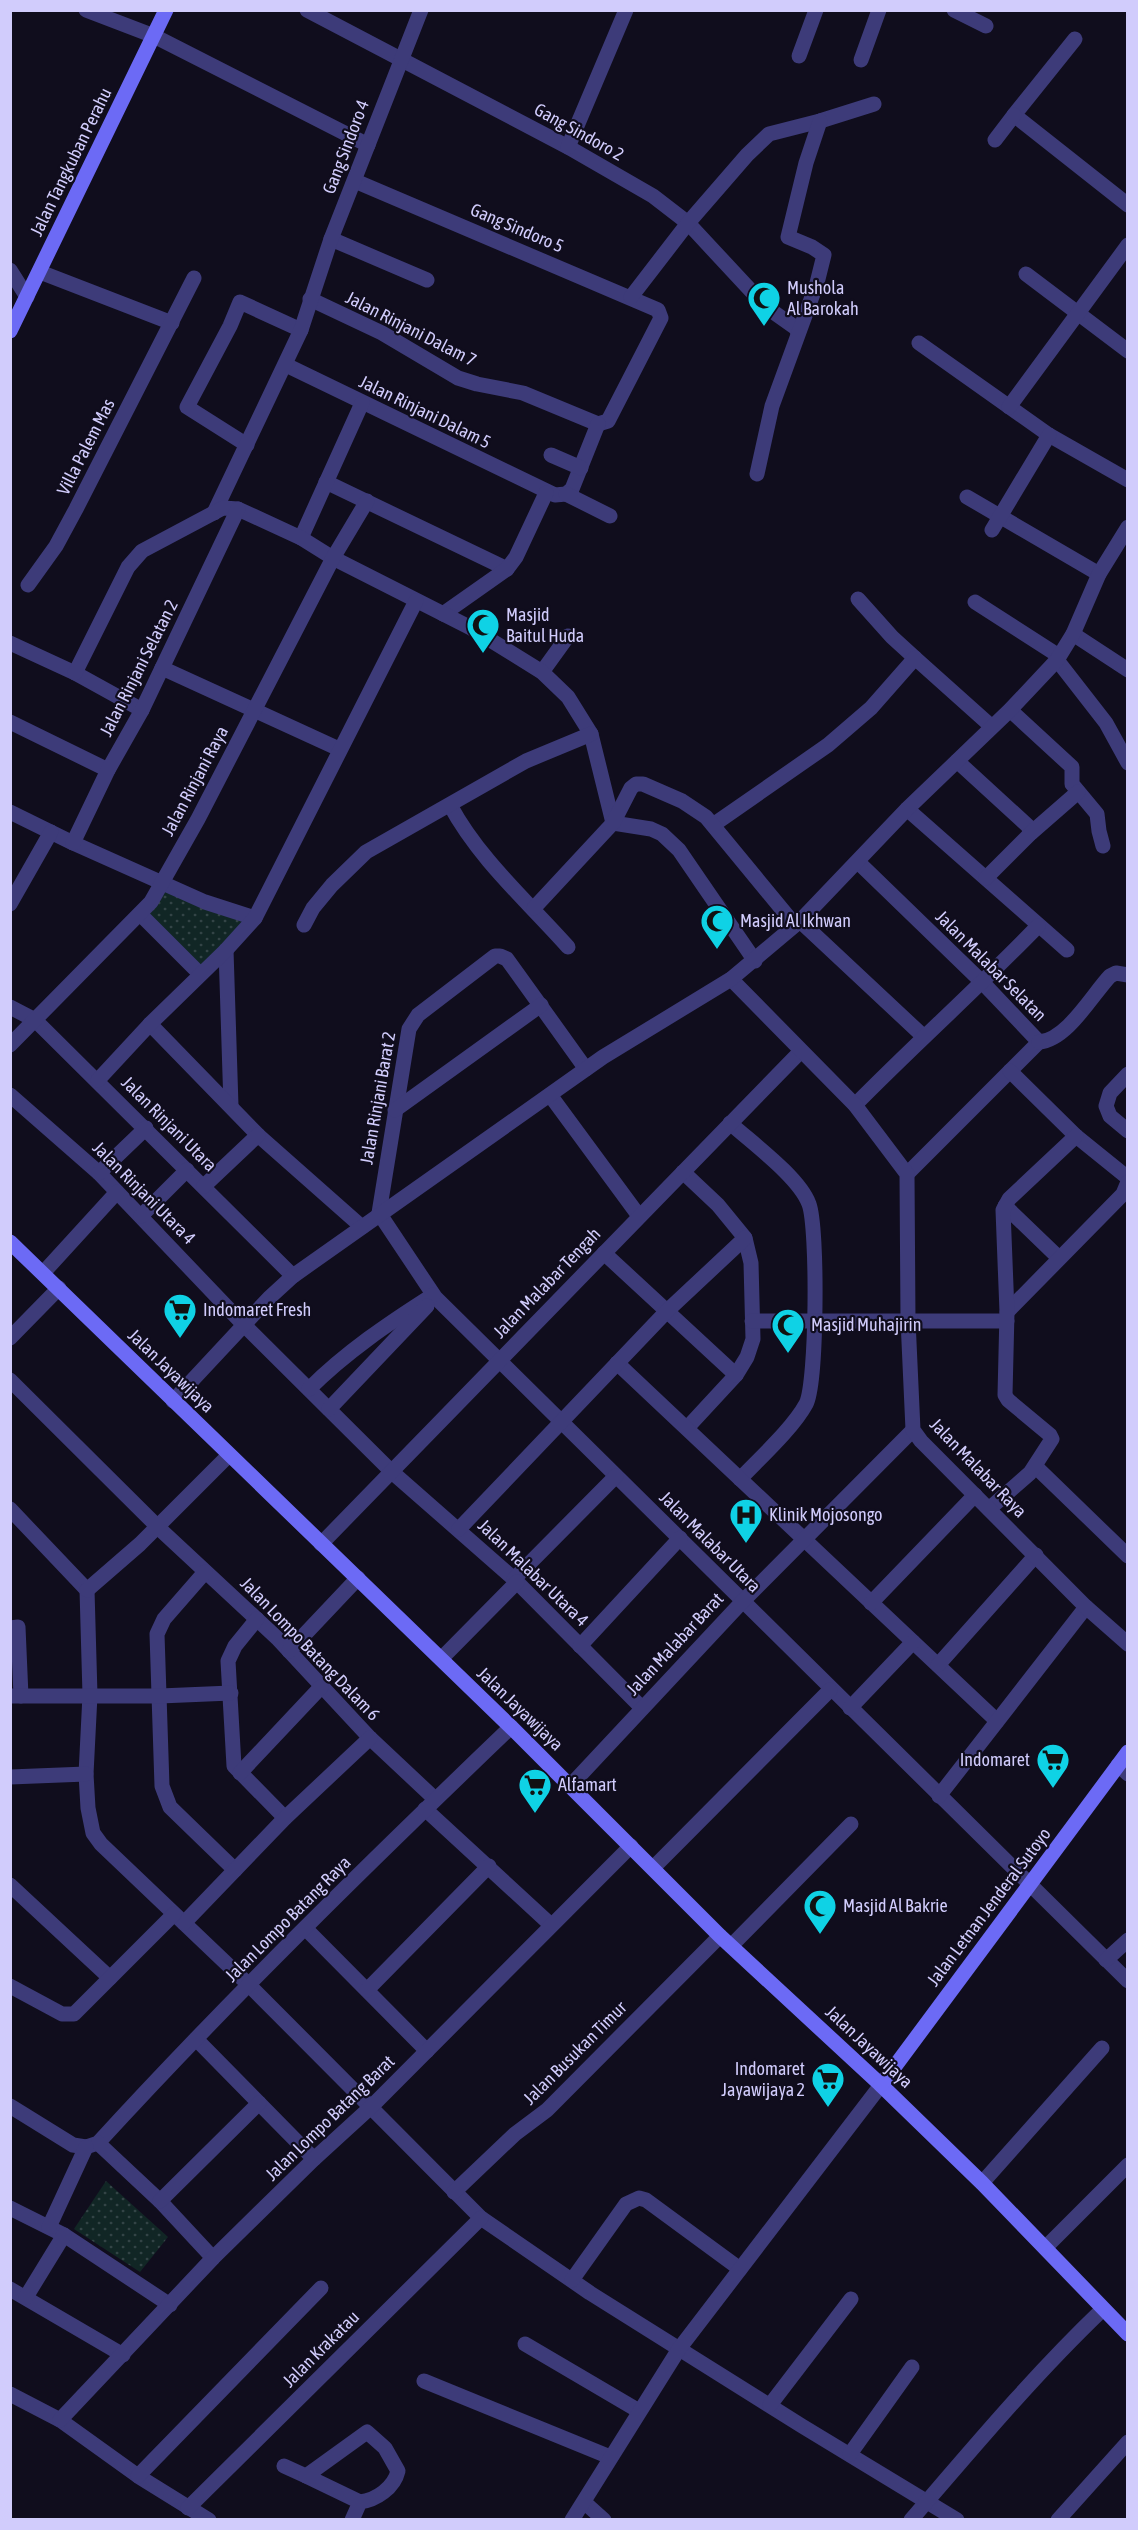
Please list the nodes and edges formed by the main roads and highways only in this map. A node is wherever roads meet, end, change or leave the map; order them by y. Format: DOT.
graph roads {
  1 [pos="166,10"];
  2 [pos="10,331"];
  3 [pos="10,1242"];
  4 [pos="1128,1752"];
  5 [pos="1123,1770"];
  6 [pos="881,2085"];
  7 [pos="1128,2334"];
  1 -- 2 [label="main road, Jalan Tangkuban Perahu"];
  3 -- 6 [label="main road, Jalan Jayawijaya"];
  4 -- 5 [label="main road, Jalan Letnan Jenderal Sutoyo"];
  5 -- 6 [label="main road, Jalan Letnan Jenderal Sutoyo"];
  6 -- 7 [label="main road, Jalan Jayawijaya"];
}
